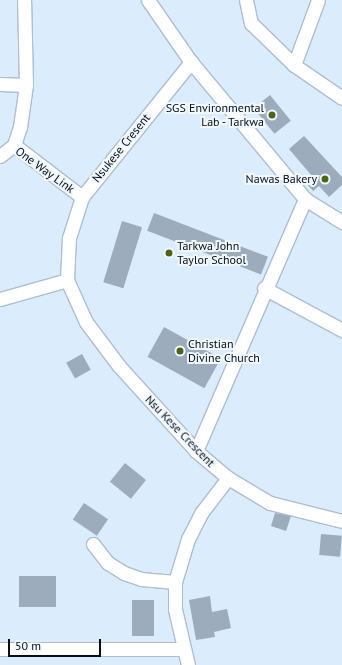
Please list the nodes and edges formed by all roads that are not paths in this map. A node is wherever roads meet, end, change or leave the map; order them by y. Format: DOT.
graph roads {
  1 [pos="24,0"];
  2 [pos="148,0"];
  3 [pos="246,0"];
  4 [pos="318,0"];
  5 [pos="191,62"];
  6 [pos="294,65"];
  7 [pos="0,84"];
  8 [pos="26,85"];
  9 [pos="342,98"];
  10 [pos="14,145"];
  11 [pos="0,156"];
  12 [pos="82,197"];
  13 [pos="305,198"];
  14 [pos="342,222"];
  15 [pos="67,280"];
  16 [pos="264,288"];
  17 [pos="0,299"];
  18 [pos="342,330"];
  19 [pos="196,451"];
  20 [pos="228,478"];
  21 [pos="342,520"];
  22 [pos="94,544"];
  23 [pos="175,582"];
  24 [pos="0,649"];
  25 [pos="183,649"];
  26 [pos="188,665"];
  1 -- 8 [label="street"];
  2 -- 5 [label="street"];
  3 -- 6 [label="street"];
  4 -- 6 [label="street"];
  5 -- 12 [label="street, Nsukese Cresent"];
  5 -- 13 [label="street"];
  6 -- 9 [label="street"];
  7 -- 8 [label="street"];
  8 -- 10 [label="street"];
  10 -- 11 [label="street, One Way Link"];
  10 -- 12 [label="street, One Way Link"];
  12 -- 15 [label="street, One Way Link"];
  13 -- 14 [label="street"];
  13 -- 16 [label="street"];
  15 -- 17 [label="street"];
  15 -- 19 [label="street, Nsu Kese Crescent"];
  16 -- 18 [label="street"];
  16 -- 19 [label="street"];
  19 -- 20 [label="street, Nsu Kese Crescent"];
  20 -- 21 [label="street, Nsu Kese Crescent"];
  20 -- 23 [label="street"];
  22 -- 23 [label="street"];
  23 -- 25 [label="street"];
  24 -- 25 [label="street"];
  25 -- 26 [label="street"];
}
